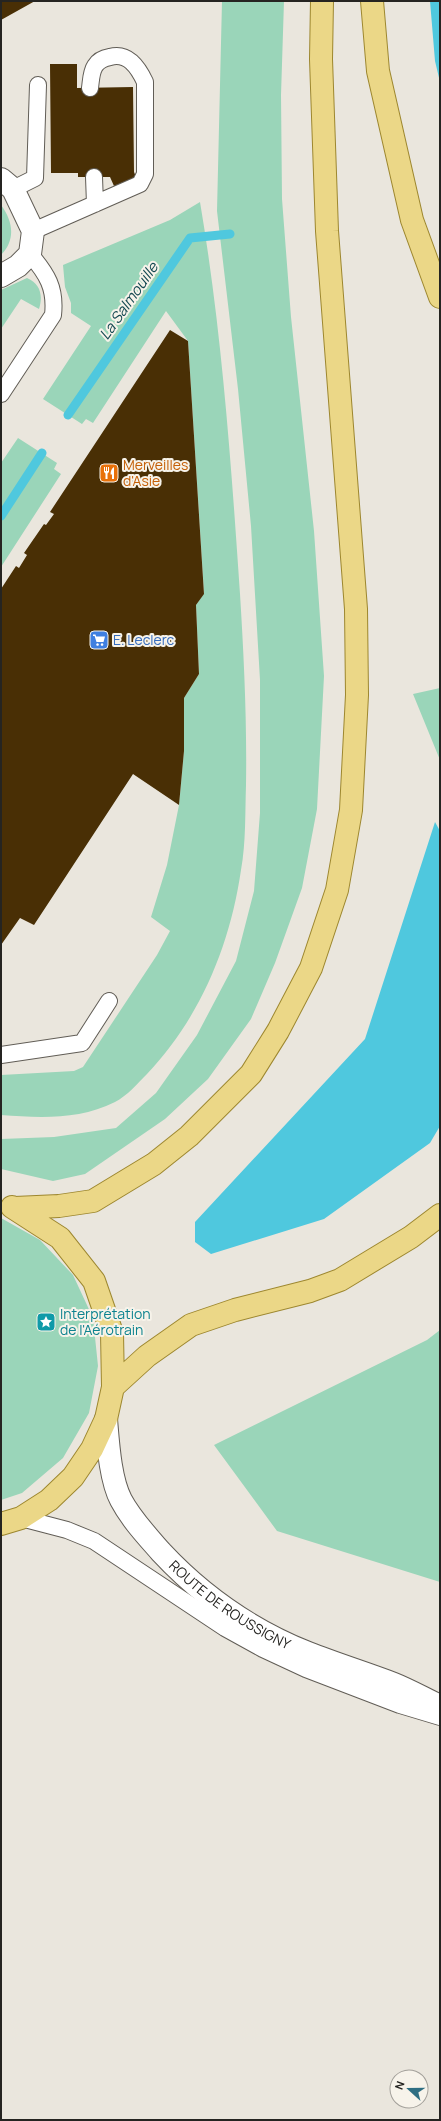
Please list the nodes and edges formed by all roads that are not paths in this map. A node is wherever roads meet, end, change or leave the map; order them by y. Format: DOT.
graph roads {
  1 [pos="322,1"];
  2 [pos="372,1"];
  3 [pos="38,85"];
  4 [pos="90,88"];
  5 [pos="94,177"];
  6 [pos="7,184"];
  7 [pos="95,204"];
  8 [pos="33,230"];
  9 [pos="30,254"];
  10 [pos="1,276"];
  11 [pos="440,297"];
  12 [pos="1,394"];
  13 [pos="109,1001"];
  14 [pos="1,1055"];
  15 [pos="8,1205"];
  16 [pos="440,1215"];
  17 [pos="113,1387"];
  18 [pos="106,1419"];
  19 [pos="11,1521"];
  20 [pos="440,1706"];
  21 [pos="440,1717"];
  1 -- 15 [label="main road"];
  2 -- 11 [label="main road"];
  3 -- 6 [label="lane"];
  4 -- 7 [label="lane"];
  5 -- 7 [label="lane"];
  6 -- 8 [label="street"];
  7 -- 8 [label="lane"];
  8 -- 9 [label="street"];
  9 -- 10 [label="street"];
  9 -- 12 [label="lane"];
  13 -- 14 [label="lane"];
  15 -- 17 [label="main road"];
  16 -- 17 [label="main road"];
  17 -- 18 [label="main road"];
  18 -- 19 [label="main road"];
  18 -- 20 [label="street, ROUTE DE ROUSSIGNY"];
  19 -- 21 [label="lane, ROUTE DE ROUSSIGNY"];
}
